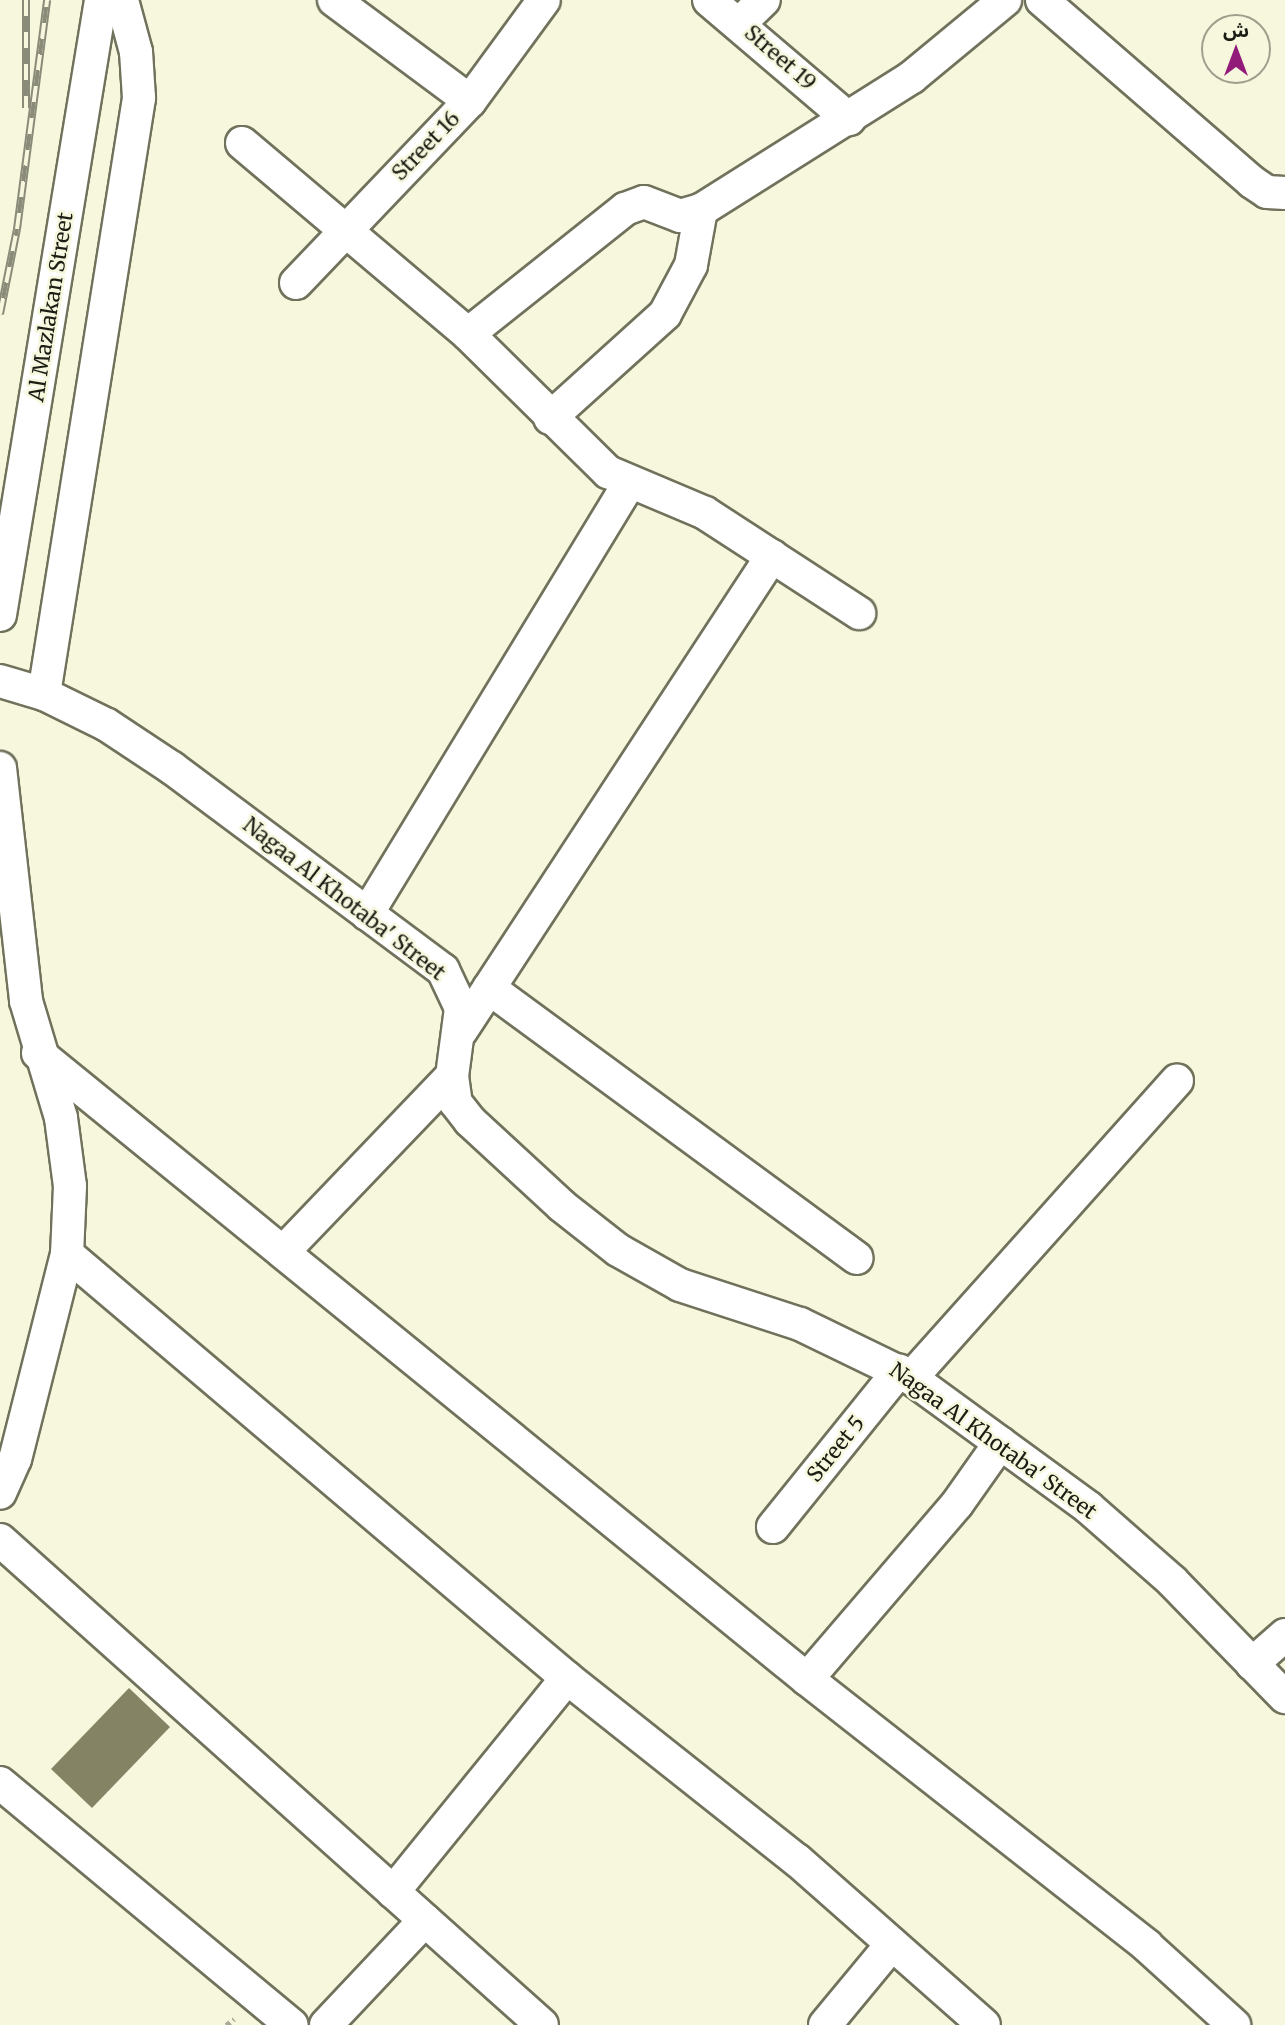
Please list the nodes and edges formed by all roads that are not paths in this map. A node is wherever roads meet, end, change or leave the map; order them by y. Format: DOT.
graph roads {
  1 [pos="101,0"];
  2 [pos="122,0"];
  3 [pos="334,0"];
  4 [pos="709,0"];
  5 [pos="764,0"];
  6 [pos="1004,0"];
  7 [pos="1042,0"];
  8 [pos="529,5"];
  9 [pos="740,23"];
  10 [pos="470,101"];
  11 [pos="849,119"];
  12 [pos="242,143"];
  13 [pos="1285,193"];
  14 [pos="701,211"];
  15 [pos="347,229"];
  16 [pos="296,283"];
  17 [pos="468,334"];
  18 [pos="550,418"];
  19 [pos="628,485"];
  20 [pos="772,556"];
  21 [pos="859,613"];
  22 [pos="0,615"];
  23 [pos="0,681"];
  24 [pos="44,694"];
  25 [pos="0,768"];
  26 [pos="367,914"];
  27 [pos="489,988"];
  28 [pos="461,1031"];
  29 [pos="38,1053"];
  30 [pos="452,1076"];
  31 [pos="1177,1080"];
  32 [pos="283,1252"];
  33 [pos="67,1254"];
  34 [pos="857,1258"];
  35 [pos="905,1374"];
  36 [pos="1000,1443"];
  37 [pos="0,1493"];
  38 [pos="773,1527"];
  39 [pos="0,1540"];
  40 [pos="1285,1635"];
  41 [pos="1252,1664"];
  42 [pos="567,1678"];
  43 [pos="807,1679"];
  44 [pos="1285,1697"];
  45 [pos="0,1783"];
  46 [pos="393,1892"];
  47 [pos="425,1920"];
  48 [pos="892,1944"];
  49 [pos="292,2025"];
  50 [pos="326,2025"];
  51 [pos="541,2025"];
  52 [pos="825,2025"];
  53 [pos="985,2025"];
  54 [pos="1234,2025"];
  1 -- 22 [label="street, Al Mazlakan Street"];
  2 -- 24 [label="street"];
  3 -- 10 [label="street"];
  4 -- 9 [label="street, Street 19"];
  5 -- 9 [label="street"];
  6 -- 11 [label="street"];
  7 -- 13 [label="street"];
  8 -- 10 [label="street, Street 16"];
  9 -- 11 [label="street, Street 19"];
  10 -- 15 [label="street, Street 16"];
  11 -- 14 [label="street"];
  12 -- 15 [label="street"];
  14 -- 17 [label="street"];
  14 -- 18 [label="street"];
  15 -- 16 [label="street, Street 16"];
  15 -- 17 [label="street"];
  17 -- 18 [label="street"];
  18 -- 19 [label="street"];
  19 -- 20 [label="street"];
  19 -- 26 [label="street"];
  20 -- 21 [label="street"];
  20 -- 27 [label="street"];
  23 -- 24 [label="street, Nagaa Al Khotaba' Street"];
  24 -- 26 [label="street, Nagaa Al Khotaba' Street"];
  25 -- 29 [label="street"];
  26 -- 28 [label="street, Nagaa Al Khotaba' Street"];
  27 -- 28 [label="street"];
  27 -- 34 [label="street"];
  28 -- 30 [label="street, Nagaa Al Khotaba' Street"];
  29 -- 32 [label="street"];
  29 -- 33 [label="street"];
  30 -- 32 [label="street"];
  30 -- 35 [label="street, Nagaa Al Khotaba' Street"];
  31 -- 35 [label="street, Street 5"];
  32 -- 43 [label="street"];
  33 -- 37 [label="street"];
  33 -- 42 [label="street"];
  35 -- 36 [label="street, Nagaa Al Khotaba' Street"];
  35 -- 38 [label="street, Street 5"];
  36 -- 41 [label="street, Nagaa Al Khotaba' Street"];
  36 -- 43 [label="street"];
  39 -- 46 [label="street"];
  40 -- 41 [label="street"];
  41 -- 44 [label="street, Nagaa Al Khotaba' Street"];
  42 -- 46 [label="street"];
  42 -- 48 [label="street"];
  43 -- 54 [label="street"];
  45 -- 49 [label="street"];
  46 -- 47 [label="street"];
  47 -- 50 [label="street"];
  47 -- 51 [label="street"];
  48 -- 52 [label="street"];
  48 -- 53 [label="street"];
}
